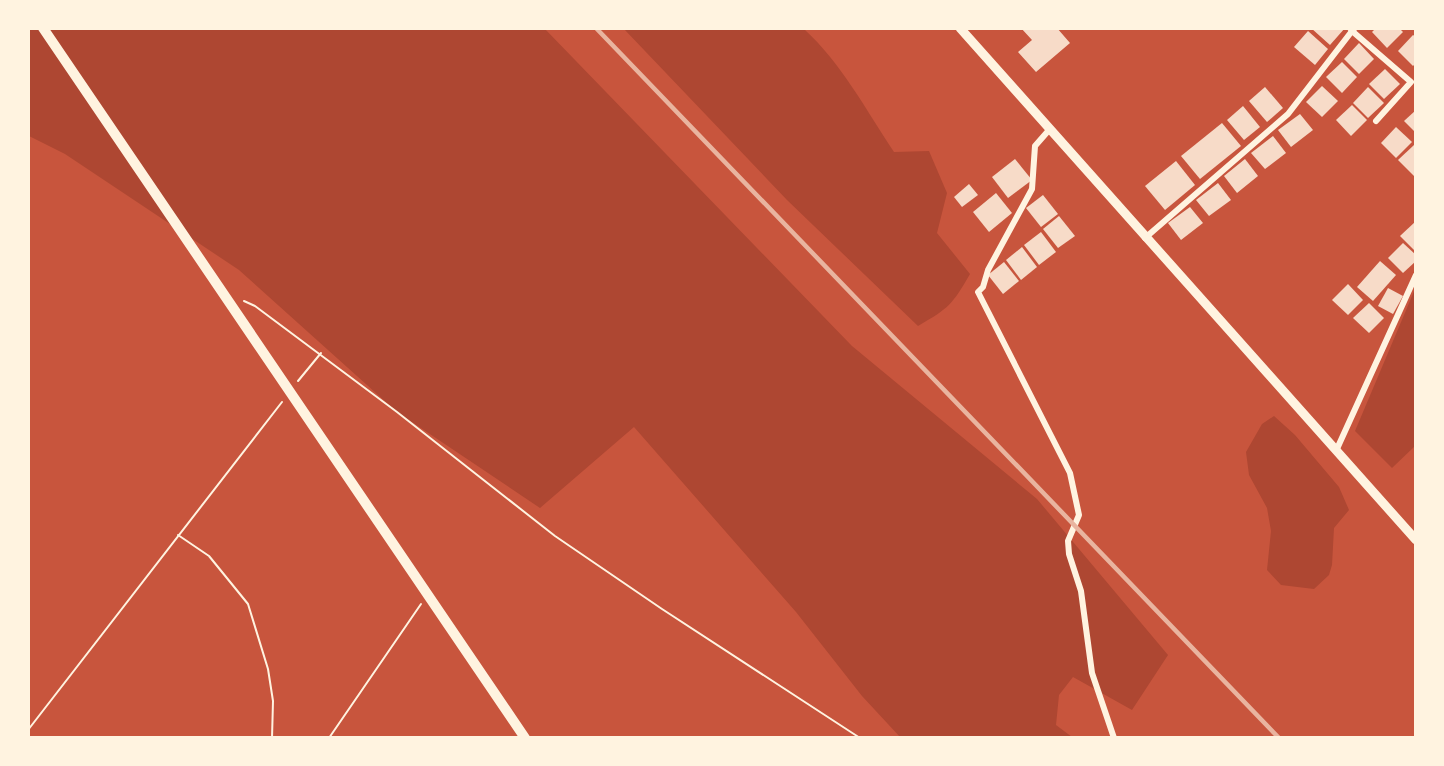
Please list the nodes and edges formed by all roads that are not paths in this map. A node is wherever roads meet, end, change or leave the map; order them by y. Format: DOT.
graph roads {
  1 [pos="43,28"];
  2 [pos="960,28"];
  3 [pos="1352,30"];
  4 [pos="1413,85"];
  5 [pos="1376,121"];
  6 [pos="1049,130"];
  7 [pos="1145,238"];
  8 [pos="1416,275"];
  9 [pos="1336,451"];
  10 [pos="1416,540"];
  11 [pos="525,738"];
  12 [pos="1113,738"];
  1 -- 11 [label="highway"];
  2 -- 6 [label="main road"];
  3 -- 4 [label="street"];
  3 -- 7 [label="street"];
  4 -- 5 [label="street"];
  6 -- 7 [label="main road"];
  6 -- 12 [label="street"];
  7 -- 9 [label="main road"];
  8 -- 9 [label="street"];
  9 -- 10 [label="main road"];
}
